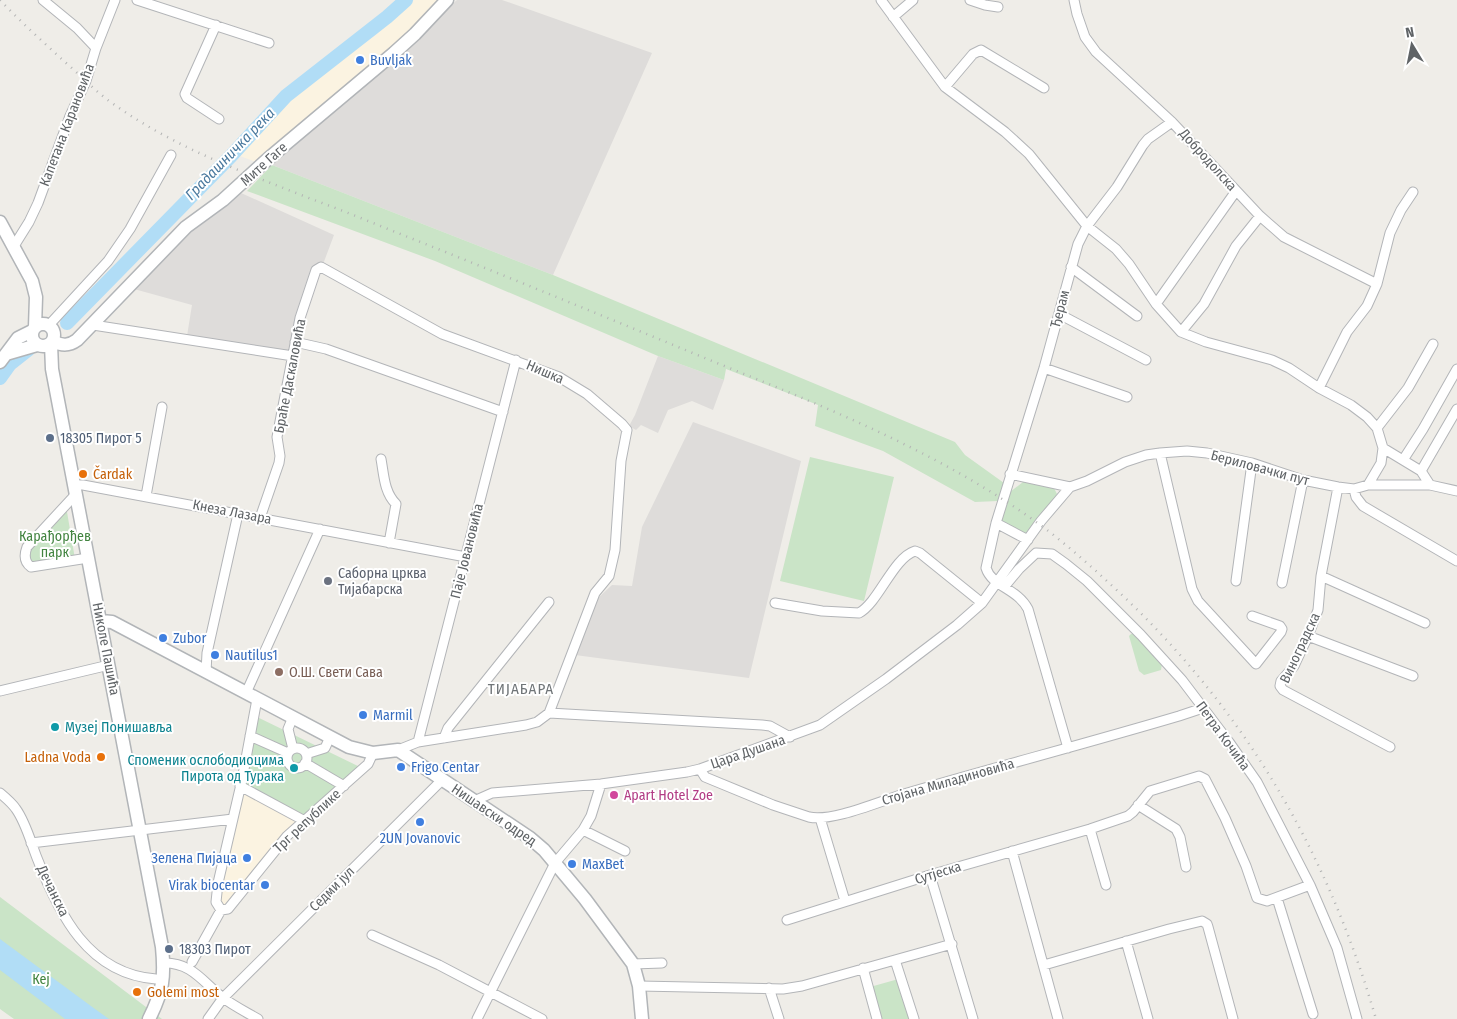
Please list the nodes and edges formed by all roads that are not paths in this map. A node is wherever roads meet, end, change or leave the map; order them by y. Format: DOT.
graph roads {
  1 [pos="43,0"];
  2 [pos="115,0"];
  3 [pos="137,0"];
  4 [pos="447,0"];
  5 [pos="881,0"];
  6 [pos="913,0"];
  7 [pos="970,0"];
  8 [pos="1074,0"];
  9 [pos="998,7"];
  10 [pos="893,17"];
  11 [pos="216,24"];
  12 [pos="269,43"];
  13 [pos="96,48"];
  14 [pos="945,87"];
  15 [pos="1044,88"];
  16 [pos="219,119"];
  17 [pos="1172,122"];
  18 [pos="171,155"];
  19 [pos="1236,191"];
  20 [pos="1413,192"];
  21 [pos="1260,216"];
  22 [pos="0,222"];
  23 [pos="1087,226"];
  24 [pos="14,246"];
  25 [pos="321,267"];
  26 [pos="1071,267"];
  27 [pos="1377,284"];
  28 [pos="1156,304"];
  29 [pos="1059,314"];
  30 [pos="1137,316"];
  31 [pos="89,329"];
  32 [pos="1182,332"];
  33 [pos="46,336"];
  34 [pos="295,342"];
  35 [pos="1433,344"];
  36 [pos="293,356"];
  37 [pos="3,358"];
  38 [pos="516,360"];
  39 [pos="1146,360"];
  40 [pos="52,362"];
  41 [pos="1044,368"];
  42 [pos="1457,369"];
  43 [pos="1319,388"];
  44 [pos="1127,397"];
  45 [pos="162,407"];
  46 [pos="1457,409"];
  47 [pos="503,412"];
  48 [pos="1376,428"];
  49 [pos="1383,448"];
  50 [pos="1160,452"];
  51 [pos="381,459"];
  52 [pos="1403,460"];
  53 [pos="1252,463"];
  54 [pos="1421,471"];
  55 [pos="1010,474"];
  56 [pos="1303,480"];
  57 [pos="1368,485"];
  58 [pos="1430,485"];
  59 [pos="1070,487"];
  60 [pos="1338,487"];
  61 [pos="1354,489"];
  62 [pos="76,490"];
  63 [pos="1457,492"];
  64 [pos="146,496"];
  65 [pos="238,514"];
  66 [pos="260,518"];
  67 [pos="996,523"];
  68 [pos="320,529"];
  69 [pos="1028,540"];
  70 [pos="388,543"];
  71 [pos="88,558"];
  72 [pos="466,558"];
  73 [pos="1457,561"];
  74 [pos="1321,576"];
  75 [pos="1236,581"];
  76 [pos="1282,583"];
  77 [pos="1001,585"];
  78 [pos="549,602"];
  79 [pos="775,603"];
  80 [pos="982,603"];
  81 [pos="1252,616"];
  82 [pos="100,621"];
  83 [pos="1425,623"];
  84 [pos="1308,636"];
  85 [pos="109,665"];
  86 [pos="206,672"];
  87 [pos="1413,676"];
  88 [pos="0,692"];
  89 [pos="251,696"];
  90 [pos="1203,708"];
  91 [pos="549,713"];
  92 [pos="293,717"];
  93 [pos="250,736"];
  94 [pos="330,737"];
  95 [pos="790,737"];
  96 [pos="444,738"];
  97 [pos="418,742"];
  98 [pos="1390,747"];
  99 [pos="1068,748"];
  100 [pos="398,750"];
  101 [pos="290,751"];
  102 [pos="373,753"];
  103 [pos="305,759"];
  104 [pos="700,769"];
  105 [pos="442,780"];
  106 [pos="601,784"];
  107 [pos="240,786"];
  108 [pos="344,786"];
  109 [pos="0,793"];
  110 [pos="474,801"];
  111 [pos="1138,806"];
  112 [pos="820,818"];
  113 [pos="233,819"];
  114 [pos="303,820"];
  115 [pos="1090,829"];
  116 [pos="140,830"];
  117 [pos="583,830"];
  118 [pos="31,843"];
  119 [pos="624,851"];
  120 [pos="1012,851"];
  121 [pos="555,863"];
  122 [pos="1186,867"];
  123 [pos="930,875"];
  124 [pos="1106,885"];
  125 [pos="1310,885"];
  126 [pos="1277,898"];
  127 [pos="845,900"];
  128 [pos="221,910"];
  129 [pos="787,920"];
  130 [pos="372,934"];
  131 [pos="1126,942"];
  132 [pos="952,944"];
  133 [pos="895,960"];
  134 [pos="192,962"];
  135 [pos="163,963"];
  136 [pos="662,963"];
  137 [pos="633,964"];
  138 [pos="1044,965"];
  139 [pos="863,968"];
  140 [pos="156,979"];
  141 [pos="639,986"];
  142 [pos="769,988"];
  143 [pos="490,992"];
  144 [pos="223,998"];
  145 [pos="1313,1014"];
  146 [pos="149,1019"];
  147 [pos="208,1019"];
  148 [pos="258,1019"];
  149 [pos="477,1019"];
  150 [pos="542,1019"];
  151 [pos="642,1019"];
  152 [pos="779,1019"];
  153 [pos="877,1019"];
  154 [pos="914,1019"];
  155 [pos="974,1019"];
  156 [pos="1058,1019"];
  157 [pos="1148,1019"];
  158 [pos="1233,1019"];
  159 [pos="1357,1019"];
  1 -- 13 [label="street"];
  2 -- 13 [label="street, Капетана Карановића"];
  3 -- 11 [label="street"];
  4 -- 31 [label="main road, Мите Гаге"];
  5 -- 10 [label="street"];
  6 -- 10 [label="street"];
  7 -- 9 [label="street"];
  8 -- 17 [label="street, Добродолска"];
  10 -- 14 [label="street"];
  11 -- 12 [label="street"];
  11 -- 16 [label="street"];
  13 -- 24 [label="street, Капетана Карановића"];
  14 -- 15 [label="street"];
  14 -- 23 [label="street"];
  17 -- 19 [label="street, Добродолска"];
  17 -- 23 [label="street, Ђерам"];
  18 -- 33 [label="street"];
  19 -- 21 [label="street, Добродолска"];
  19 -- 28 [label="street"];
  20 -- 27 [label="street"];
  21 -- 27 [label="street, Добродолска"];
  21 -- 32 [label="street"];
  22 -- 24 [label="main road, Николе Пашића"];
  23 -- 26 [label="street, Ђерам"];
  23 -- 28 [label="street"];
  24 -- 33 [label="main road, Николе Пашића"];
  25 -- 34 [label="street, Браће Даскаловића"];
  25 -- 38 [label="street, Нишка"];
  26 -- 29 [label="street, Ђерам"];
  26 -- 30 [label="street"];
  27 -- 43 [label="street"];
  28 -- 32 [label="street"];
  29 -- 39 [label="street"];
  29 -- 41 [label="street, Ђерам"];
  31 -- 33 [label="main road"];
  31 -- 36 [label="street"];
  32 -- 43 [label="street"];
  33 -- 37 [label="main road"];
  33 -- 40 [label="main road"];
  33 -- 40 [label="main road, Николе Пашића"];
  34 -- 36 [label="street, Браће Даскаловића"];
  34 -- 47 [label="street"];
  35 -- 48 [label="street"];
  36 -- 66 [label="street, Браће Даскаловића"];
  38 -- 47 [label="street, Паје Јовановића"];
  38 -- 91 [label="street, Нишка"];
  40 -- 62 [label="main road, Николе Пашића"];
  41 -- 44 [label="street"];
  41 -- 55 [label="street, Ђерам"];
  42 -- 52 [label="street"];
  43 -- 48 [label="street"];
  45 -- 64 [label="street"];
  46 -- 54 [label="street"];
  47 -- 72 [label="street, Паје Јовановића"];
  48 -- 49 [label="street"];
  49 -- 52 [label="street"];
  49 -- 57 [label="street"];
  50 -- 53 [label="street, Бериловачки пут"];
  50 -- 59 [label="street, Бериловачки пут"];
  50 -- 81 [label="street"];
  51 -- 70 [label="street"];
  52 -- 54 [label="street"];
  53 -- 56 [label="street, Бериловачки пут"];
  53 -- 75 [label="street"];
  54 -- 58 [label="street"];
  55 -- 59 [label="street"];
  55 -- 67 [label="street, Ђерам"];
  56 -- 60 [label="street, Бериловачки пут"];
  56 -- 76 [label="street"];
  57 -- 58 [label="street, Бериловачки пут"];
  57 -- 61 [label="street, Бериловачки пут"];
  58 -- 63 [label="street, Бериловачки пут"];
  59 -- 69 [label="street"];
  60 -- 61 [label="street, Бериловачки пут"];
  60 -- 74 [label="street, Виноградска"];
  61 -- 73 [label="street"];
  62 -- 64 [label="street, Кнеза Лазара"];
  62 -- 71 [label="main road, Николе Пашића"];
  62 -- 71 [label="street"];
  64 -- 65 [label="street, Кнеза Лазара"];
  65 -- 66 [label="street, Кнеза Лазара"];
  65 -- 86 [label="street"];
  66 -- 68 [label="street, Кнеза Лазара"];
  67 -- 69 [label="street"];
  67 -- 77 [label="street"];
  68 -- 70 [label="street, Кнеза Лазара"];
  68 -- 89 [label="street"];
  69 -- 77 [label="street"];
  70 -- 72 [label="street, Кнеза Лазара"];
  71 -- 82 [label="main road, Николе Пашића"];
  72 -- 97 [label="street, Паје Јовановића"];
  74 -- 83 [label="street"];
  74 -- 84 [label="street, Виноградска"];
  77 -- 80 [label="street, Цара Душана"];
  77 -- 90 [label="street, Петра Кочића"];
  77 -- 99 [label="street"];
  78 -- 96 [label="street"];
  79 -- 80 [label="street"];
  80 -- 95 [label="street, Цара Душана"];
  82 -- 85 [label="main road, Николе Пашића"];
  82 -- 86 [label="main road"];
  84 -- 87 [label="street"];
  84 -- 98 [label="street, Виноградска"];
  85 -- 88 [label="street"];
  85 -- 116 [label="main road, Николе Пашића"];
  86 -- 89 [label="main road"];
  89 -- 92 [label="main road"];
  89 -- 93 [label="street"];
  90 -- 99 [label="street, Стојана Миладиновића"];
  90 -- 125 [label="street, Петра Кочића"];
  91 -- 95 [label="street"];
  91 -- 96 [label="street"];
  92 -- 94 [label="main road"];
  92 -- 101 [label="street"];
  93 -- 101 [label="street"];
  93 -- 107 [label="street"];
  94 -- 102 [label="main road"];
  94 -- 103 [label="street"];
  95 -- 104 [label="street, Цара Душана"];
  96 -- 97 [label="street"];
  97 -- 100 [label="street"];
  99 -- 112 [label="street, Стојана Миладиновића"];
  100 -- 102 [label="main road"];
  100 -- 105 [label="main road, Нишавски одред"];
  101 -- 103 [label="street"];
  101 -- 103 [label="street"];
  102 -- 108 [label="street, Трг републике"];
  103 -- 108 [label="street"];
  104 -- 106 [label="street, Цара Душана"];
  104 -- 112 [label="street, Стојана Миладиновића"];
  105 -- 110 [label="main road, Нишавски одред"];
  105 -- 144 [label="street, Седми јул"];
  106 -- 110 [label="street, Цара Душана"];
  106 -- 117 [label="street"];
  107 -- 113 [label="street"];
  107 -- 114 [label="street"];
  108 -- 114 [label="street, Трг републике"];
  109 -- 118 [label="street, Дечанска"];
  110 -- 121 [label="main road, Нишавски одред"];
  111 -- 115 [label="street, Сутјеска"];
  111 -- 122 [label="street"];
  111 -- 126 [label="street, Сутјеска"];
  112 -- 127 [label="street"];
  113 -- 116 [label="street"];
  113 -- 128 [label="street"];
  114 -- 128 [label="street, Трг републике"];
  115 -- 120 [label="street, Сутјеска"];
  115 -- 124 [label="street"];
  116 -- 118 [label="street"];
  116 -- 135 [label="main road, Николе Пашића"];
  117 -- 119 [label="street"];
  117 -- 121 [label="street"];
  118 -- 140 [label="street, Дечанска"];
  120 -- 123 [label="street, Сутјеска"];
  120 -- 138 [label="street"];
  121 -- 137 [label="main road, Нишавски одред"];
  121 -- 143 [label="street"];
  123 -- 127 [label="street, Сутјеска"];
  123 -- 132 [label="street"];
  125 -- 126 [label="street, Сутјеска"];
  125 -- 159 [label="street, Петра Кочића"];
  126 -- 145 [label="street"];
  127 -- 129 [label="street, Сутјеска"];
  128 -- 134 [label="street, Трг републике"];
  130 -- 143 [label="street"];
  131 -- 138 [label="street"];
  131 -- 157 [label="street"];
  131 -- 158 [label="street"];
  132 -- 133 [label="street"];
  132 -- 155 [label="street"];
  133 -- 139 [label="street"];
  133 -- 154 [label="street"];
  135 -- 144 [label="street"];
  135 -- 146 [label="main road, Николе Пашића"];
  136 -- 137 [label="street"];
  137 -- 141 [label="main road, Нишавски одред"];
  138 -- 156 [label="street"];
  139 -- 142 [label="street"];
  139 -- 153 [label="street"];
  141 -- 142 [label="street"];
  141 -- 151 [label="main road, Нишавски одред"];
  142 -- 152 [label="street"];
  143 -- 149 [label="street"];
  143 -- 150 [label="street"];
  144 -- 147 [label="street, Седми јул"];
  144 -- 148 [label="street"];
}
